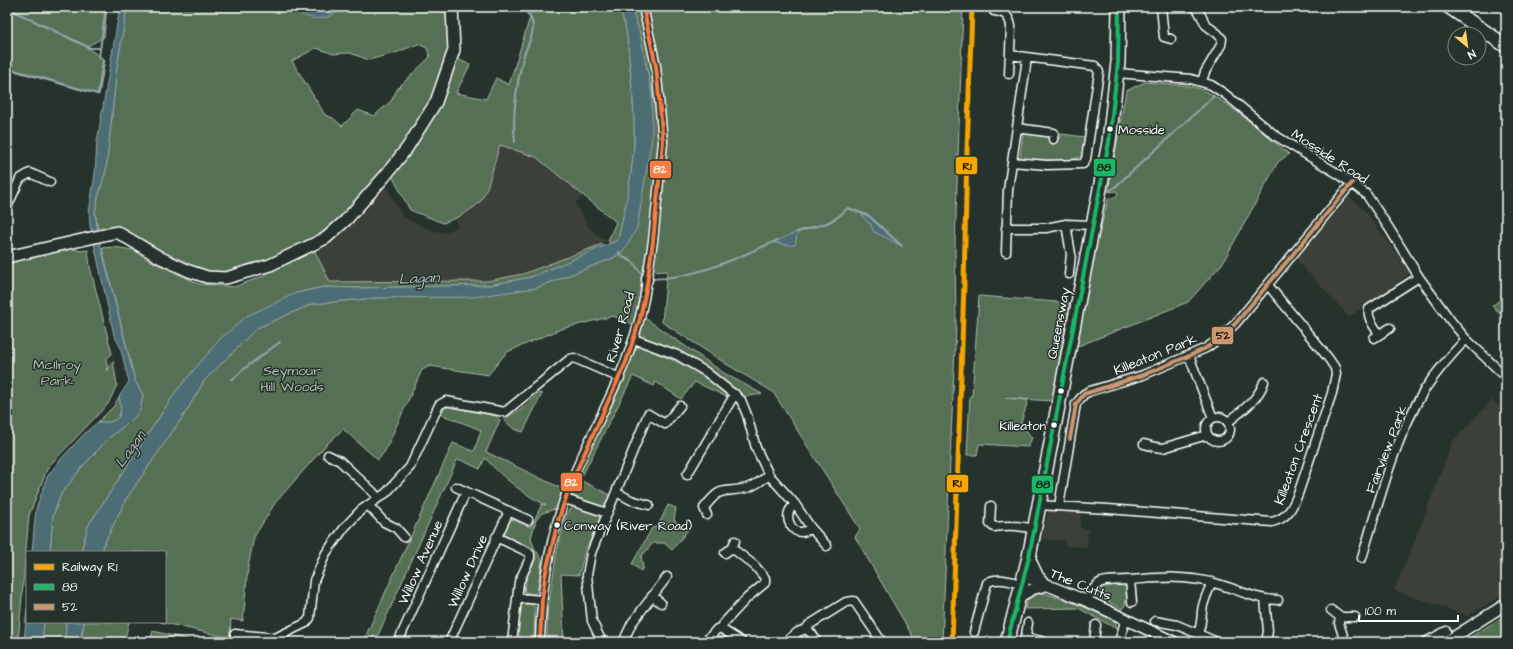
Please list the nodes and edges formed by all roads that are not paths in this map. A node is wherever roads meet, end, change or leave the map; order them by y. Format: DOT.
graph roads {
  1 [pos="452,7"];
  2 [pos="643,7"];
  3 [pos="994,7"];
  4 [pos="1119,7"];
  5 [pos="1162,7"];
  6 [pos="1194,7"];
  7 [pos="1449,7"];
  8 [pos="1163,38"];
  9 [pos="1506,46"];
  10 [pos="1010,56"];
  11 [pos="1027,58"];
  12 [pos="1117,73"];
  13 [pos="1010,74"];
  14 [pos="1202,81"];
  15 [pos="1017,128"];
  16 [pos="1053,139"];
  17 [pos="1012,162"];
  18 [pos="50,182"];
  19 [pos="1352,183"];
  20 [pos="7,207"];
  21 [pos="1066,224"];
  22 [pos="1092,225"];
  23 [pos="1006,228"];
  24 [pos="1006,252"];
  25 [pos="7,258"];
  26 [pos="1068,274"];
  27 [pos="1419,277"];
  28 [pos="1268,285"];
  29 [pos="1390,328"];
  30 [pos="634,339"];
  31 [pos="1466,339"];
  32 [pos="1189,356"];
  33 [pos="1506,377"];
  34 [pos="620,378"];
  35 [pos="1264,382"];
  36 [pos="735,394"];
  37 [pos="680,406"];
  38 [pos="1213,418"];
  39 [pos="1228,422"];
  40 [pos="1207,435"];
  41 [pos="1144,444"];
  42 [pos="328,455"];
  43 [pos="687,475"];
  44 [pos="769,475"];
  45 [pos="456,487"];
  46 [pos="466,492"];
  47 [pos="616,492"];
  48 [pos="378,498"];
  49 [pos="565,499"];
  50 [pos="795,504"];
  51 [pos="368,505"];
  52 [pos="650,505"];
  53 [pos="1038,505"];
  54 [pos="991,506"];
  55 [pos="1059,506"];
  56 [pos="509,511"];
  57 [pos="607,513"];
  58 [pos="706,515"];
  59 [pos="528,520"];
  60 [pos="811,528"];
  61 [pos="1034,529"];
  62 [pos="404,537"];
  63 [pos="496,537"];
  64 [pos="827,546"];
  65 [pos="725,553"];
  66 [pos="1029,557"];
  67 [pos="1362,558"];
  68 [pos="667,576"];
  69 [pos="1023,580"];
  70 [pos="1130,580"];
  71 [pos="1212,582"];
  72 [pos="1046,584"];
  73 [pos="652,596"];
  74 [pos="1019,597"];
  75 [pos="518,598"];
  76 [pos="1265,599"];
  77 [pos="542,600"];
  78 [pos="1278,600"];
  79 [pos="1087,601"];
  80 [pos="1132,602"];
  81 [pos="661,603"];
  82 [pos="1506,604"];
  83 [pos="1331,610"];
  84 [pos="1340,617"];
  85 [pos="1354,617"];
  86 [pos="1126,618"];
  87 [pos="1155,621"];
  88 [pos="1028,623"];
  89 [pos="1096,625"];
  90 [pos="720,628"];
  91 [pos="806,629"];
  92 [pos="1446,631"];
  93 [pos="974,632"];
  94 [pos="235,634"];
  95 [pos="1198,634"];
  96 [pos="1025,639"];
  97 [pos="277,640"];
  98 [pos="398,642"];
  99 [pos="449,642"];
  100 [pos="512,642"];
  101 [pos="540,642"];
  102 [pos="602,642"];
  103 [pos="623,642"];
  104 [pos="705,642"];
  105 [pos="742,642"];
  106 [pos="785,642"];
  107 [pos="817,642"];
  108 [pos="882,642"];
  109 [pos="1007,642"];
  110 [pos="1044,642"];
  111 [pos="1094,642"];
  112 [pos="1119,642"];
  113 [pos="1174,642"];
  114 [pos="1217,642"];
  115 [pos="1266,642"];
  116 [pos="1345,642"];
  117 [pos="1425,642"];
  118 [pos="1446,642"];
  1 -- 25 [label="main road"];
  2 -- 30 [label="street, River Road"];
  3 -- 10 [label="street"];
  4 -- 12 [label="main road, Queensway"];
  5 -- 8 [label="street"];
  6 -- 14 [label="street"];
  7 -- 9 [label="main road"];
  10 -- 11 [label="street"];
  10 -- 13 [label="street"];
  11 -- 15 [label="street"];
  11 -- 17 [label="street"];
  12 -- 14 [label="street, Mosside Road"];
  12 -- 22 [label="main road, Queensway"];
  14 -- 19 [label="street, Mosside Road"];
  15 -- 16 [label="street"];
  15 -- 17 [label="street"];
  17 -- 23 [label="street"];
  18 -- 20 [label="street"];
  19 -- 27 [label="street, Mosside Road"];
  19 -- 28 [label="street, Killeaton Park"];
  21 -- 22 [label="street"];
  21 -- 23 [label="street"];
  21 -- 26 [label="street"];
  22 -- 53 [label="main road, Queensway"];
  23 -- 24 [label="street"];
  27 -- 29 [label="street"];
  27 -- 31 [label="street, Mosside Road"];
  28 -- 32 [label="street, Killeaton Park"];
  28 -- 55 [label="street, Killeaton Crescent"];
  30 -- 34 [label="street, River Road"];
  30 -- 36 [label="street"];
  31 -- 33 [label="street, Mosside Road"];
  31 -- 67 [label="street, Fairview Park"];
  32 -- 38 [label="street"];
  32 -- 55 [label="street, Killeaton Park"];
  34 -- 48 [label="street"];
  34 -- 49 [label="street, River Road"];
  35 -- 39 [label="street"];
  36 -- 43 [label="street"];
  36 -- 44 [label="street"];
  37 -- 47 [label="street"];
  38 -- 39 [label="street"];
  38 -- 40 [label="street"];
  39 -- 40 [label="street"];
  40 -- 41 [label="street"];
  42 -- 48 [label="street"];
  44 -- 50 [label="street"];
  44 -- 58 [label="street"];
  45 -- 46 [label="street"];
  46 -- 56 [label="street"];
  46 -- 98 [label="street, Willow Avenue"];
  47 -- 52 [label="street"];
  47 -- 57 [label="street"];
  48 -- 51 [label="street"];
  49 -- 57 [label="street"];
  49 -- 77 [label="street, River Road"];
  50 -- 60 [label="street"];
  50 -- 60 [label="street"];
  51 -- 62 [label="street"];
  51 -- 97 [label="street"];
  53 -- 55 [label="street, Killeaton Crescent"];
  53 -- 61 [label="main road, Queensway"];
  54 -- 61 [label="street"];
  56 -- 59 [label="street"];
  56 -- 63 [label="street, Willow Drive"];
  57 -- 102 [label="street"];
  60 -- 64 [label="street"];
  61 -- 66 [label="main road, Queensway"];
  63 -- 75 [label="street"];
  63 -- 99 [label="street, Willow Drive"];
  65 -- 90 [label="street"];
  66 -- 69 [label="main road, Queensway"];
  66 -- 72 [label="street"];
  68 -- 73 [label="street"];
  69 -- 72 [label="street, The Cutts"];
  69 -- 74 [label="main road, Queensway"];
  69 -- 93 [label="street"];
  70 -- 71 [label="street"];
  70 -- 79 [label="street"];
  70 -- 80 [label="street"];
  71 -- 76 [label="street"];
  71 -- 95 [label="street"];
  72 -- 74 [label="street"];
  72 -- 79 [label="street, The Cutts"];
  73 -- 81 [label="street"];
  73 -- 103 [label="street"];
  74 -- 109 [label="main road, Queensway"];
  75 -- 77 [label="street"];
  75 -- 100 [label="street"];
  76 -- 78 [label="street"];
  76 -- 115 [label="street"];
  77 -- 101 [label="street, River Road"];
  79 -- 86 [label="street, The Cutts"];
  82 -- 118 [label="street"];
  83 -- 84 [label="street"];
  84 -- 85 [label="street"];
  84 -- 116 [label="street"];
  86 -- 112 [label="street"];
  86 -- 113 [label="street, The Cutts"];
  87 -- 95 [label="street"];
  88 -- 96 [label="street"];
  89 -- 111 [label="street"];
  90 -- 104 [label="street"];
  90 -- 105 [label="street"];
  91 -- 106 [label="street"];
  91 -- 107 [label="street"];
  91 -- 108 [label="street"];
  92 -- 117 [label="street"];
  94 -- 97 [label="street"];
  95 -- 114 [label="street"];
  96 -- 110 [label="street"];
}
